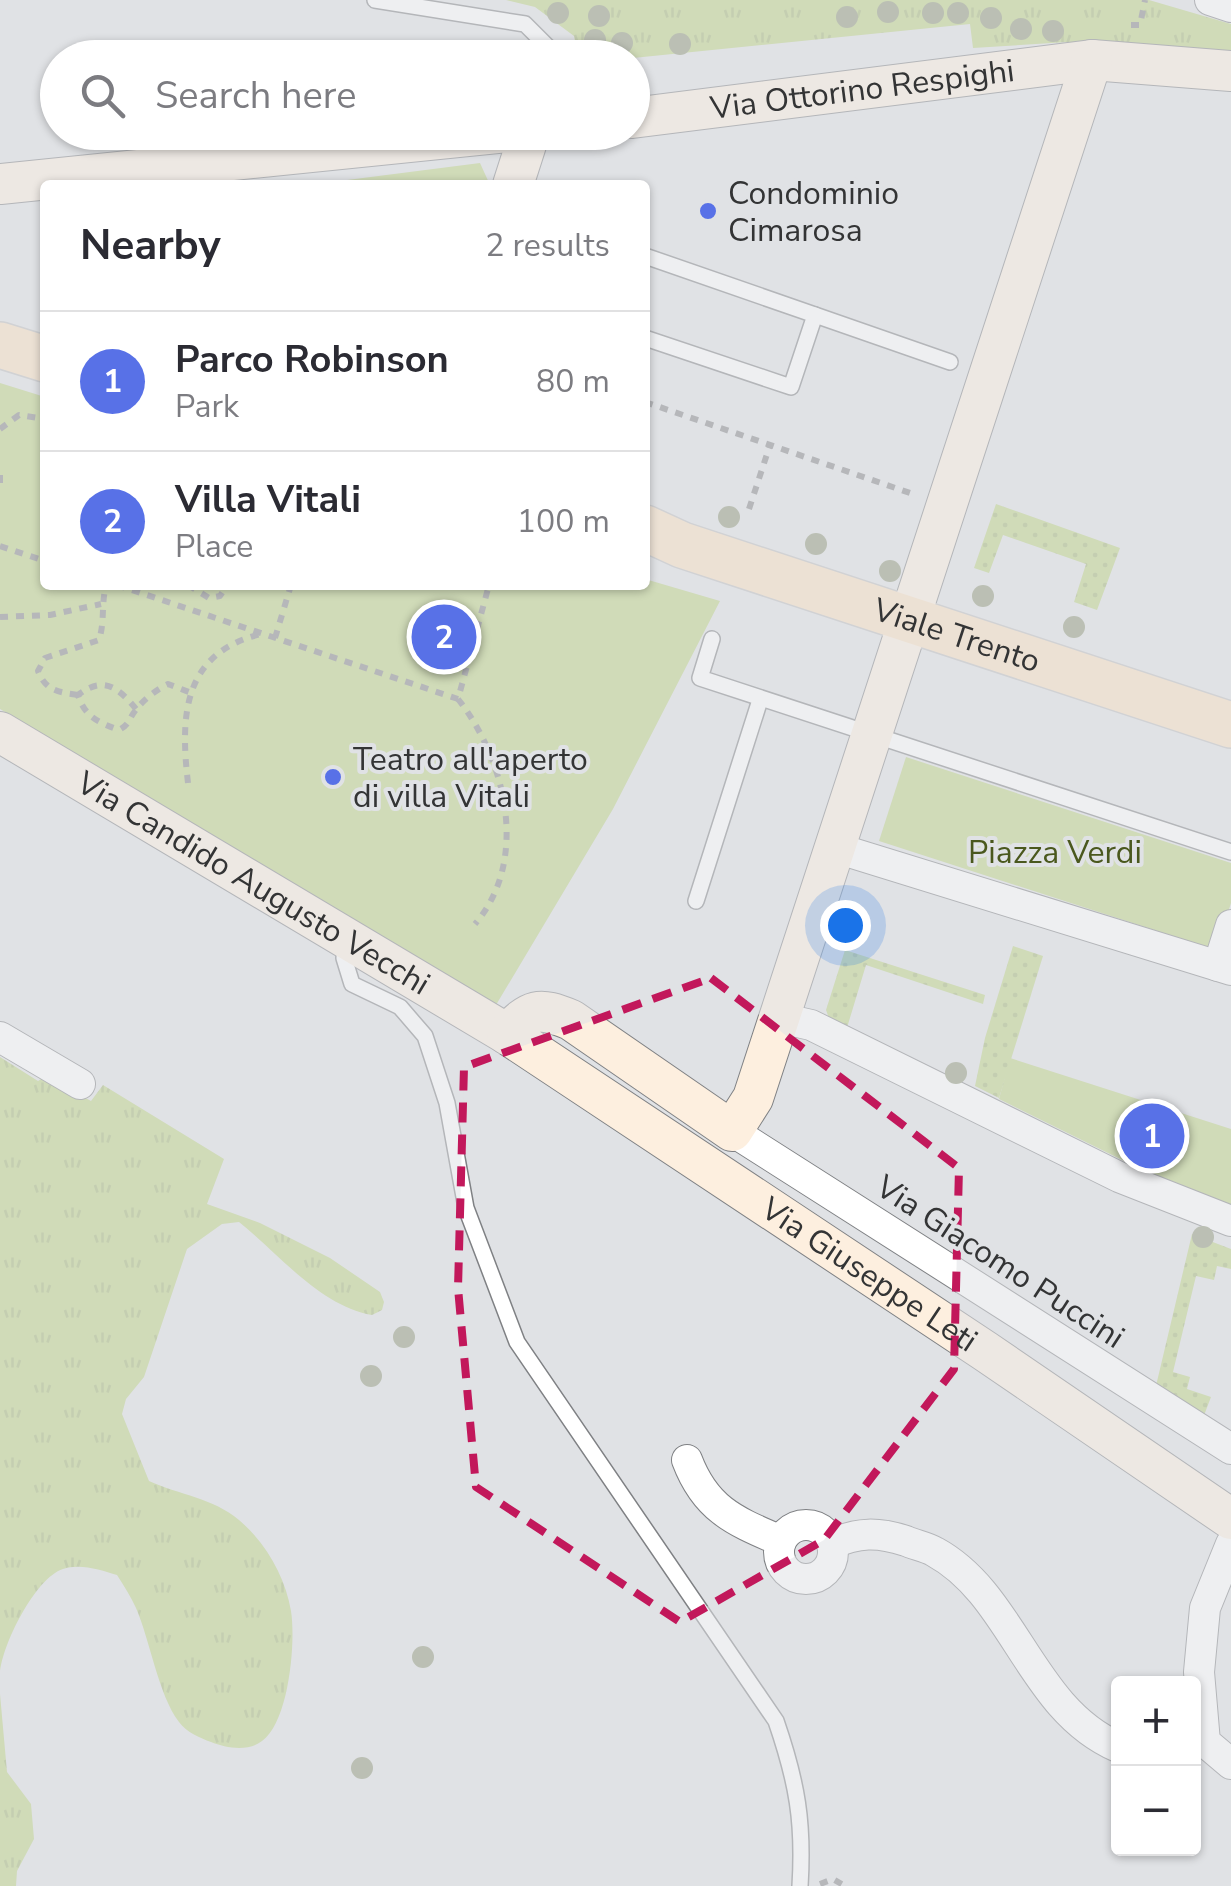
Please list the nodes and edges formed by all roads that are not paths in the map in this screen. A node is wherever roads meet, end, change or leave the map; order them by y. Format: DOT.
graph roads {
  1 [pos="375,0"];
  2 [pos="1210,0"];
  3 [pos="1231,7"];
  4 [pos="541,40"];
  5 [pos="1092,60"];
  6 [pos="1231,71"];
  7 [pos="650,116"];
  8 [pos="332,150"];
  9 [pos="524,150"];
  10 [pos="514,180"];
  11 [pos="0,184"];
  12 [pos="650,258"];
  13 [pos="815,315"];
  14 [pos="650,340"];
  15 [pos="0,346"];
  16 [pos="40,358"];
  17 [pos="950,362"];
  18 [pos="657,538"];
  19 [pos="909,620"];
  20 [pos="712,638"];
  21 [pos="760,700"];
  22 [pos="1231,725"];
  23 [pos="0,732"];
  24 [pos="872,736"];
  25 [pos="836,848"];
  26 [pos="1231,852"];
  27 [pos="696,901"];
  28 [pos="1231,926"];
  29 [pos="345,938"];
  30 [pos="1224,968"];
  31 [pos="780,1018"];
  32 [pos="507,1034"];
  33 [pos="0,1037"];
  34 [pos="80,1084"];
  35 [pos="732,1132"];
  36 [pos="1231,1221"];
  37 [pos="1231,1449"];
  38 [pos="688,1460"];
  39 [pos="1231,1519"];
  40 [pos="780,1541"];
  41 [pos="832,1544"];
  42 [pos="1231,1544"];
  43 [pos="1199,1676"];
  44 [pos="1111,1744"];
  45 [pos="1201,1745"];
  46 [pos="1231,1764"];
  47 [pos="800,1886"];
  1 -- 4 [label="lane"];
  2 -- 3 [label="street"];
  5 -- 6 [label="street, Via Ottorino Respighi"];
  5 -- 7 [label="street, Via Ottorino Respighi"];
  5 -- 19 [label="street"];
  8 -- 11 [label="street"];
  9 -- 10 [label="street"];
  12 -- 13 [label="lane"];
  13 -- 14 [label="lane"];
  13 -- 17 [label="lane"];
  15 -- 16 [label="main road"];
  18 -- 19 [label="main road, Viale Trento"];
  19 -- 22 [label="main road, Viale Trento"];
  19 -- 24 [label="street"];
  20 -- 21 [label="lane"];
  21 -- 24 [label="lane"];
  21 -- 27 [label="lane"];
  23 -- 29 [label="street, Via Candido Augusto Vecchi"];
  24 -- 25 [label="street"];
  24 -- 26 [label="lane"];
  25 -- 30 [label="street"];
  25 -- 31 [label="street"];
  28 -- 30 [label="street"];
  29 -- 32 [label="street, Via Candido Augusto Vecchi"];
  29 -- 47 [label="lane"];
  31 -- 35 [label="street"];
  31 -- 36 [label="street"];
  32 -- 35 [label="street"];
  32 -- 39 [label="street, Via Giuseppe Leti"];
  33 -- 34 [label="street"];
  35 -- 37 [label="street, Via Giacomo Puccini"];
  38 -- 40 [label="street"];
  40 -- 41 [label="street"];
  40 -- 41 [label="street"];
  41 -- 44 [label="street"];
  42 -- 43 [label="street"];
  45 -- 46 [label="street"];
}
